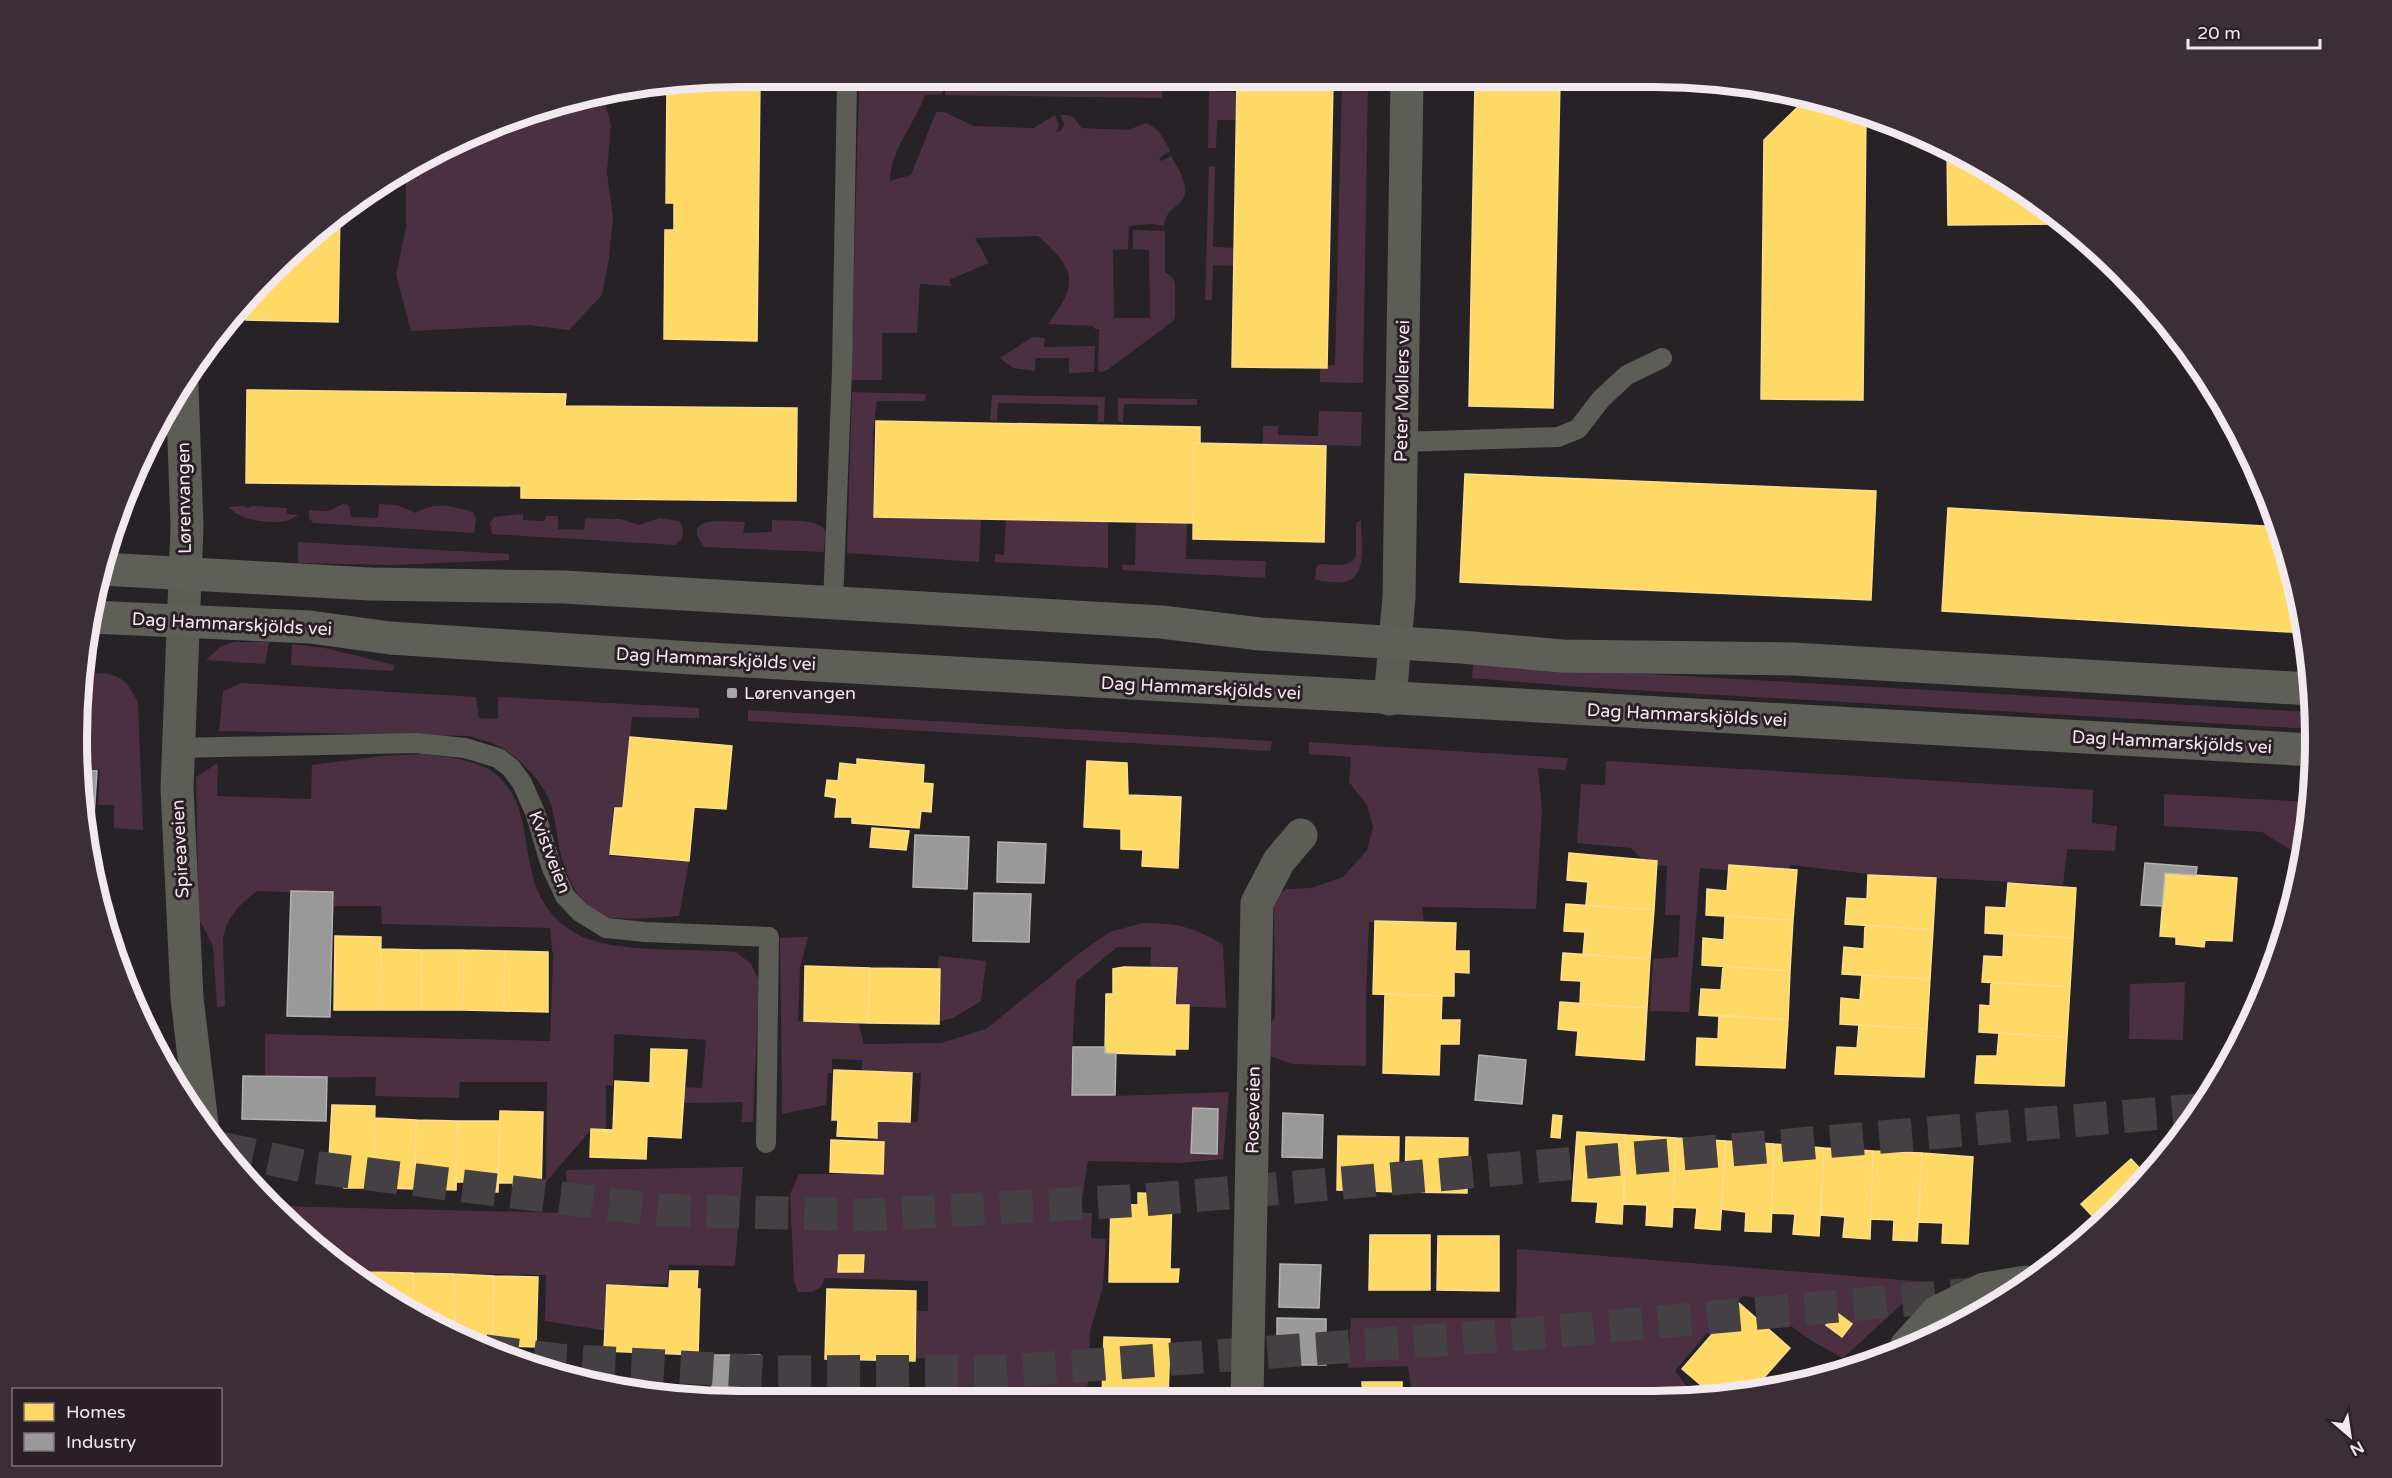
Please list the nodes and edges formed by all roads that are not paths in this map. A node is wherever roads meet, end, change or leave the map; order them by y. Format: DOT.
graph roads {
  1 [pos="847,87"];
  2 [pos="1407,87"];
  3 [pos="1662,358"];
  4 [pos="182,400"];
  5 [pos="1401,442"];
  6 [pos="109,569"];
  7 [pos="185,573"];
  8 [pos="833,603"];
  9 [pos="99,616"];
  10 [pos="182,621"];
  11 [pos="1396,643"];
  12 [pos="2303,689"];
  13 [pos="1390,699"];
  14 [pos="177,748"];
  15 [pos="2305,750"];
  16 [pos="1301,835"];
  17 [pos="200,1105"];
  18 [pos="766,1143"];
  19 [pos="2009,1285"];
  20 [pos="1915,1336"];
  21 [pos="1247,1391"];
  1 -- 8 [label="lane"];
  2 -- 5 [label="street, Peter Møllers vei"];
  3 -- 5 [label="lane"];
  4 -- 7 [label="street, Lørenvangen"];
  5 -- 11 [label="street, Peter Møllers vei"];
  6 -- 7 [label="main road"];
  7 -- 8 [label="main road"];
  7 -- 10 [label="street, Spireaveien"];
  8 -- 11 [label="main road"];
  9 -- 10 [label="main road, Dag Hammarskjölds vei"];
  10 -- 13 [label="main road, Dag Hammarskjölds vei"];
  10 -- 14 [label="street, Spireaveien"];
  11 -- 12 [label="main road"];
  11 -- 13 [label="street, Peter Møllers vei"];
  13 -- 15 [label="main road, Dag Hammarskjölds vei"];
  14 -- 17 [label="street, Spireaveien"];
  14 -- 18 [label="lane, Kvistveien"];
  16 -- 21 [label="street, Roseveien"];
  19 -- 20 [label="street"];
}
